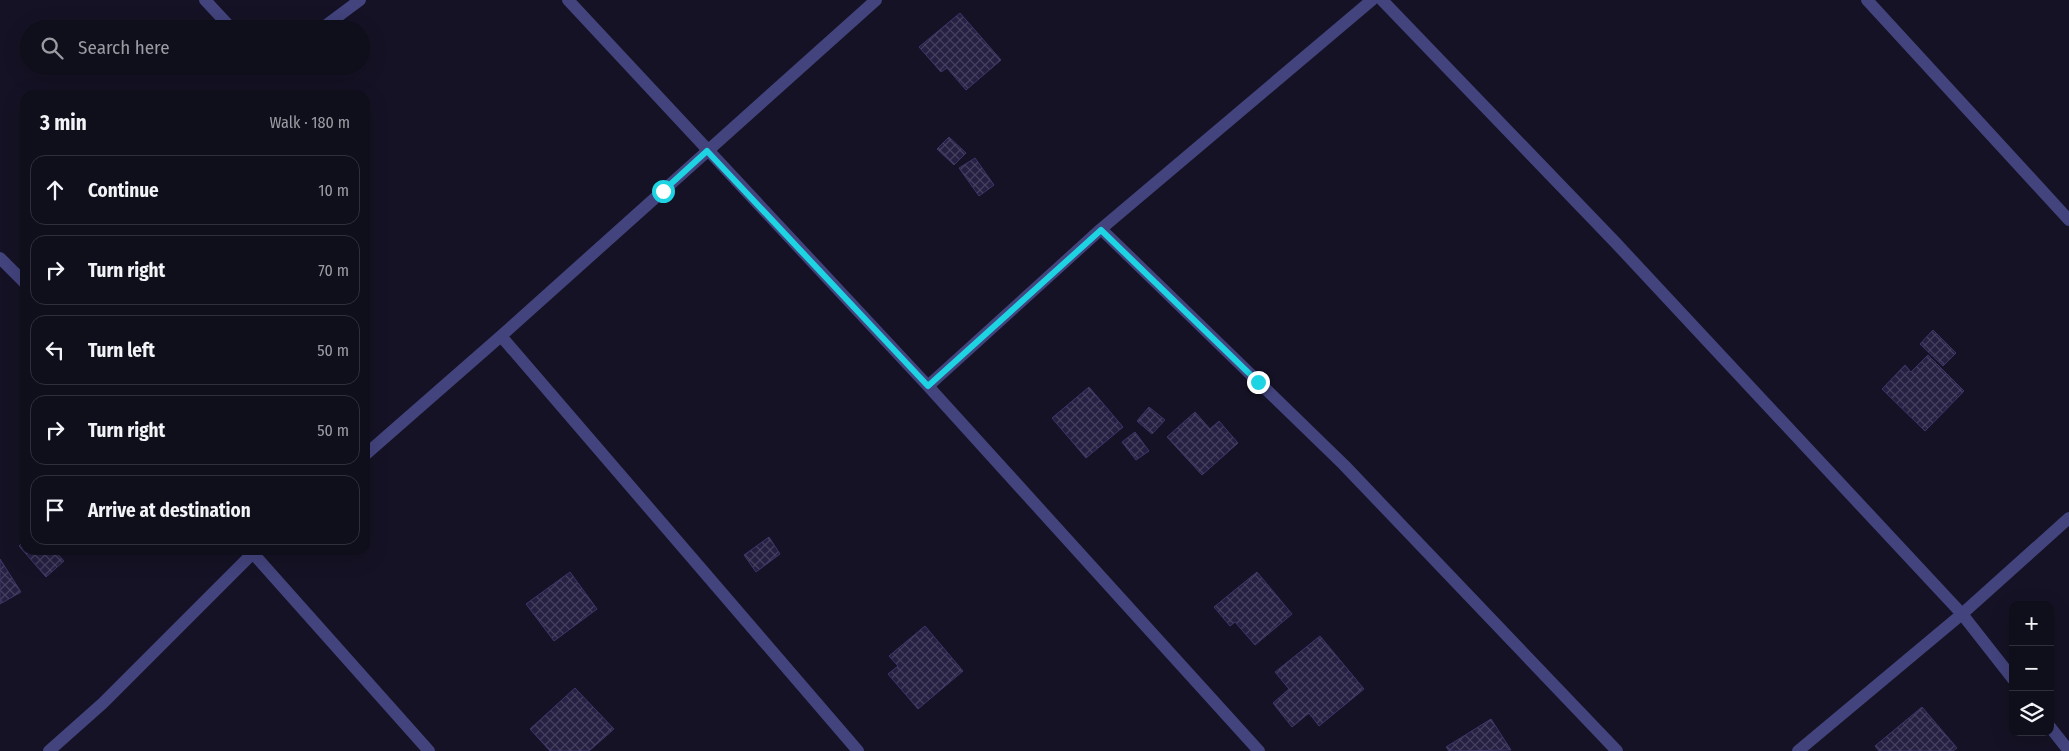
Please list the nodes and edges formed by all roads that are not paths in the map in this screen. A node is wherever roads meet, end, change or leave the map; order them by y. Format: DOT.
graph roads {
  1 [pos="205,0"];
  2 [pos="360,0"];
  3 [pos="568,0"];
  4 [pos="876,0"];
  5 [pos="1372,0"];
  6 [pos="1382,0"];
  7 [pos="1867,0"];
  8 [pos="224,20"];
  9 [pos="333,20"];
  10 [pos="707,151"];
  11 [pos="2069,220"];
  12 [pos="1101,230"];
  13 [pos="0,258"];
  14 [pos="20,278"];
  15 [pos="501,336"];
  16 [pos="928,386"];
  17 [pos="370,451"];
  18 [pos="2069,518"];
  19 [pos="249,555"];
  20 [pos="257,555"];
  21 [pos="1962,614"];
  22 [pos="2009,674"];
  23 [pos="2054,732"];
  24 [pos="48,751"];
  25 [pos="429,751"];
  26 [pos="858,751"];
  27 [pos="1259,751"];
  28 [pos="1617,751"];
  29 [pos="1798,751"];
  30 [pos="2069,751"];
  1 -- 8 [label="street"];
  2 -- 9 [label="street"];
  3 -- 10 [label="street"];
  4 -- 10 [label="street"];
  5 -- 12 [label="street"];
  6 -- 21 [label="street"];
  7 -- 11 [label="street"];
  10 -- 15 [label="street"];
  10 -- 16 [label="street"];
  12 -- 16 [label="street"];
  12 -- 28 [label="street"];
  13 -- 14 [label="street"];
  15 -- 17 [label="street"];
  15 -- 26 [label="street"];
  16 -- 27 [label="street"];
  18 -- 21 [label="street"];
  19 -- 24 [label="street"];
  20 -- 25 [label="street"];
  21 -- 22 [label="street"];
  21 -- 29 [label="street"];
  23 -- 30 [label="street"];
}
